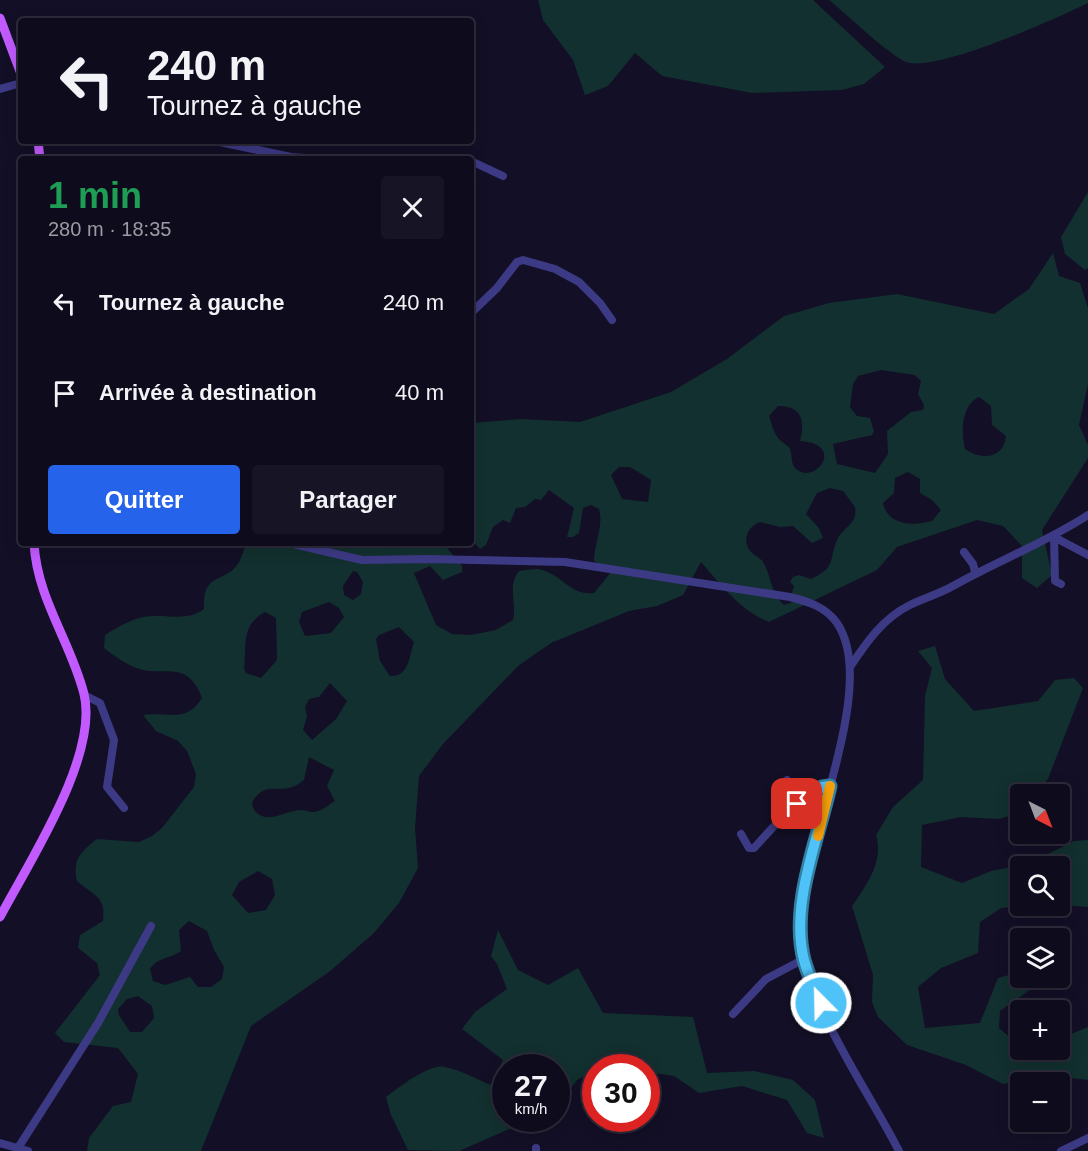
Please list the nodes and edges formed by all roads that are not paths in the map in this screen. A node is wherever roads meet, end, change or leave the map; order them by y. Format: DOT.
graph roads {
  1 [pos="0,18"];
  2 [pos="18,66"];
  3 [pos="18,84"];
  4 [pos="0,89"];
  5 [pos="229,144"];
  6 [pos="286,156"];
  7 [pos="474,162"];
  8 [pos="503,176"];
  9 [pos="474,310"];
  10 [pos="612,320"];
  11 [pos="1088,515"];
  12 [pos="1054,537"];
  13 [pos="34,546"];
  14 [pos="300,546"];
  15 [pos="327,546"];
  16 [pos="964,552"];
  17 [pos="327,553"];
  18 [pos="1088,555"];
  19 [pos="975,572"];
  20 [pos="1061,584"];
  21 [pos="850,667"];
  22 [pos="84,696"];
  23 [pos="787,780"];
  24 [pos="830,786"];
  25 [pos="797,804"];
  26 [pos="124,808"];
  27 [pos="741,834"];
  28 [pos="0,917"];
  29 [pos="151,926"];
  30 [pos="804,959"];
  31 [pos="733,1014"];
  32 [pos="1088,1138"];
  33 [pos="0,1143"];
  34 [pos="18,1148"];
  35 [pos="28,1151"];
  36 [pos="899,1151"];
  37 [pos="1061,1151"];
  1 -- 2 [label="main road"];
  3 -- 4 [label="street"];
  5 -- 6 [label="street"];
  7 -- 8 [label="street"];
  9 -- 10 [label="street"];
  11 -- 12 [label="street"];
  12 -- 18 [label="street"];
  12 -- 19 [label="street"];
  12 -- 20 [label="street"];
  13 -- 22 [label="main road"];
  14 -- 17 [label="street"];
  15 -- 17 [label="street"];
  16 -- 19 [label="street"];
  17 -- 21 [label="street"];
  19 -- 21 [label="street"];
  21 -- 24 [label="street"];
  22 -- 26 [label="street"];
  22 -- 28 [label="main road"];
  23 -- 25 [label="street"];
  24 -- 25 [label="street"];
  24 -- 30 [label="street"];
  25 -- 27 [label="street"];
  29 -- 34 [label="street"];
  30 -- 31 [label="street"];
  30 -- 36 [label="street"];
  32 -- 37 [label="street"];
  33 -- 34 [label="street"];
  34 -- 35 [label="street"];
}
